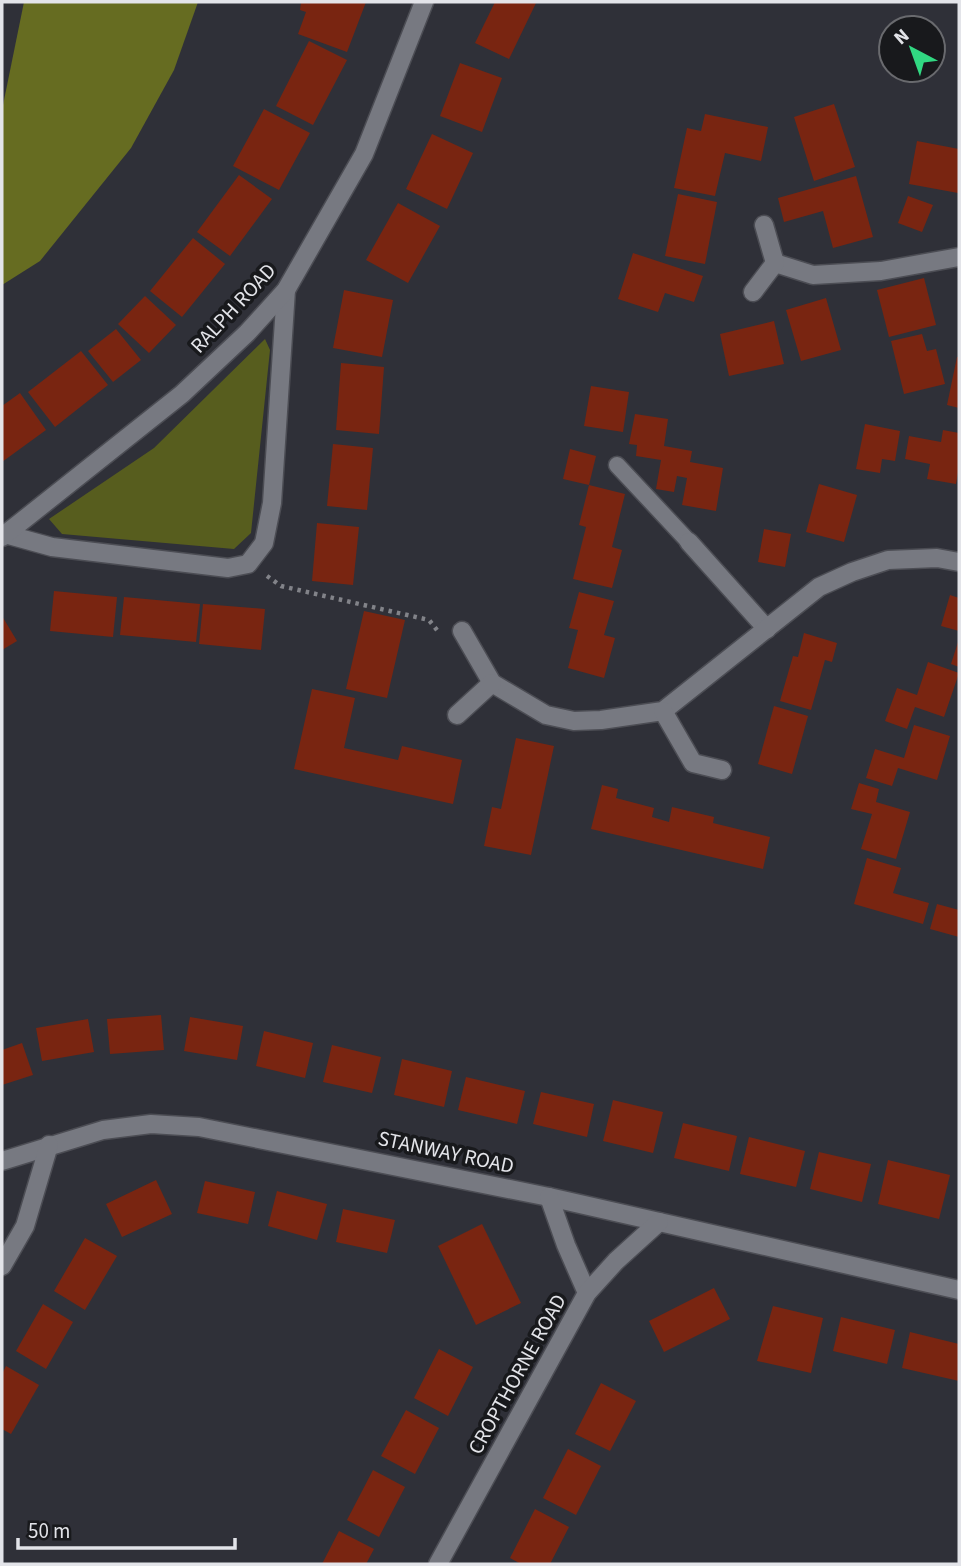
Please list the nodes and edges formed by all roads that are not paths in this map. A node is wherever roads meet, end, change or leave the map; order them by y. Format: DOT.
graph roads {
  1 [pos="424,2"];
  2 [pos="764,225"];
  3 [pos="959,257"];
  4 [pos="775,263"];
  5 [pos="286,290"];
  6 [pos="753,292"];
  7 [pos="617,465"];
  8 [pos="3,536"];
  9 [pos="689,542"];
  10 [pos="959,562"];
  11 [pos="767,629"];
  12 [pos="462,631"];
  13 [pos="492,683"];
  14 [pos="663,710"];
  15 [pos="457,715"];
  16 [pos="722,770"];
  17 [pos="49,1145"];
  18 [pos="2,1161"];
  19 [pos="549,1196"];
  20 [pos="659,1222"];
  21 [pos="2,1266"];
  22 [pos="959,1290"];
  23 [pos="587,1293"];
  24 [pos="438,1564"];
  1 -- 5 [label="street, RALPH ROAD"];
  2 -- 4 [label="street"];
  3 -- 4 [label="street"];
  4 -- 6 [label="street"];
  5 -- 8 [label="street, RALPH ROAD"];
  5 -- 8 [label="street"];
  7 -- 9 [label="lane"];
  9 -- 11 [label="street"];
  10 -- 11 [label="street"];
  11 -- 14 [label="street"];
  12 -- 13 [label="street"];
  13 -- 14 [label="street"];
  13 -- 15 [label="street"];
  14 -- 16 [label="street"];
  17 -- 18 [label="street, STANWAY ROAD"];
  17 -- 19 [label="street, STANWAY ROAD"];
  17 -- 21 [label="street"];
  19 -- 20 [label="street, STANWAY ROAD"];
  19 -- 23 [label="street"];
  20 -- 22 [label="street, STANWAY ROAD"];
  20 -- 23 [label="street, CROPTHORNE ROAD"];
  23 -- 24 [label="street, CROPTHORNE ROAD"];
}
